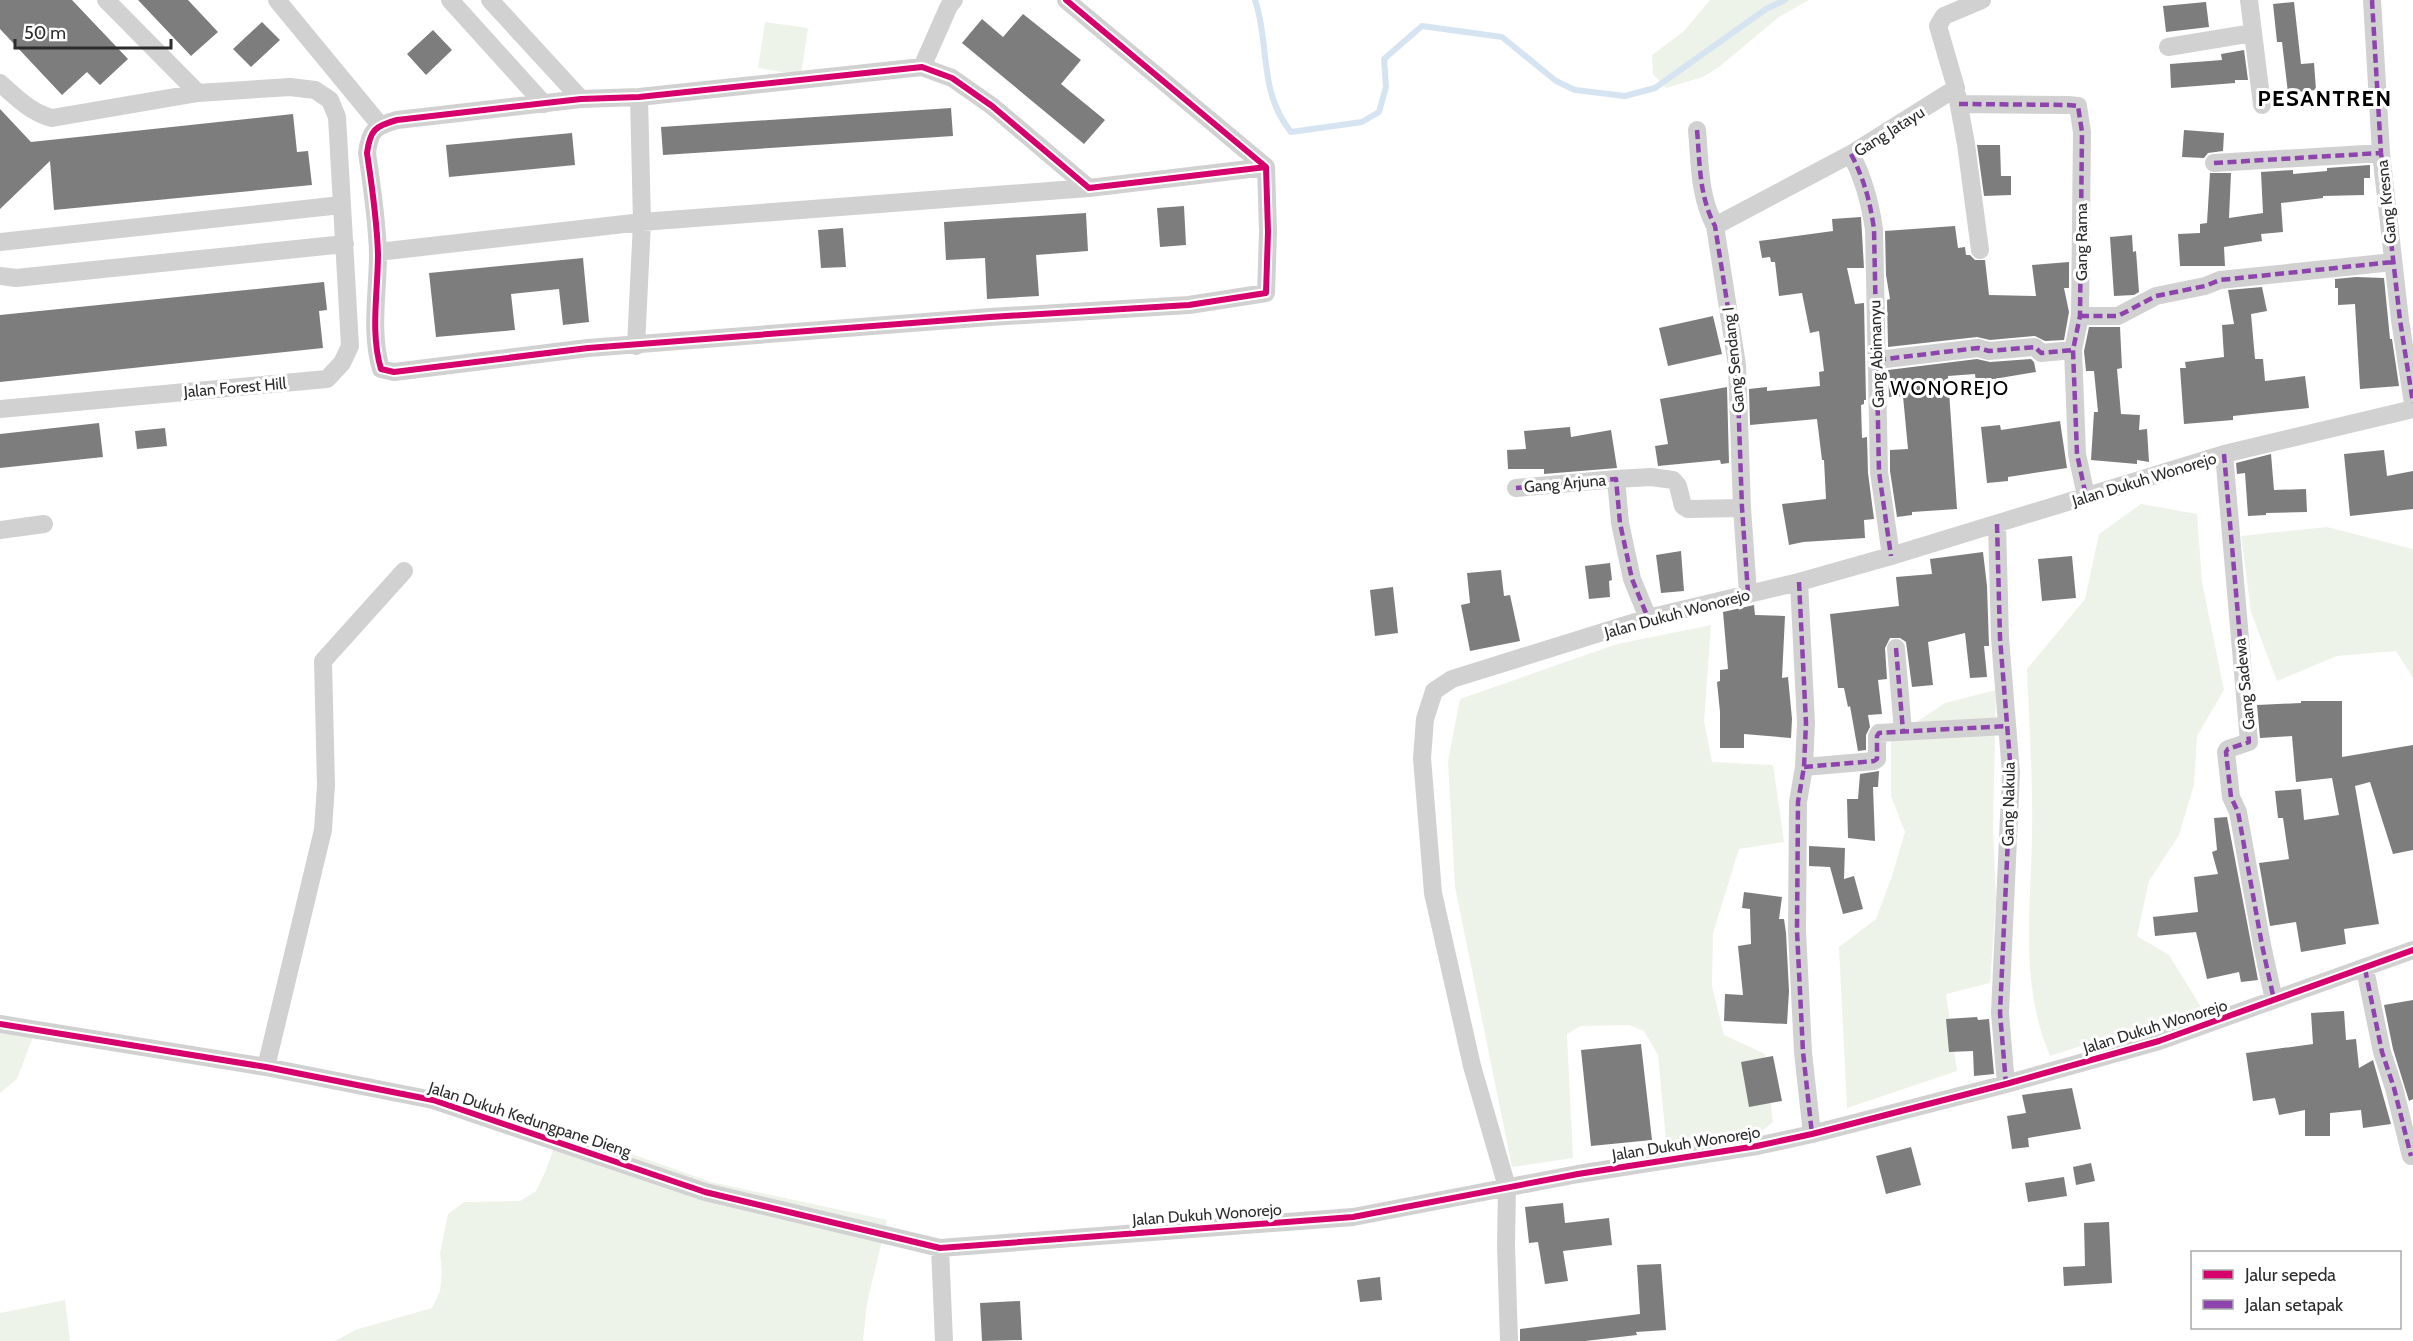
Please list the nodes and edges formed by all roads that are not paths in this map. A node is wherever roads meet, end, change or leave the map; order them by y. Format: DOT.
graph roads {
  1 [pos="106,0"];
  2 [pos="277,0"];
  3 [pos="450,0"];
  4 [pos="490,0"];
  5 [pos="954,0"];
  6 [pos="1066,0"];
  7 [pos="1982,0"];
  8 [pos="2249,0"];
  9 [pos="2372,0"];
  10 [pos="2253,33"];
  11 [pos="2168,47"];
  12 [pos="922,67"];
  13 [pos="0,83"];
  14 [pos="198,93"];
  15 [pos="1958,96"];
  16 [pos="639,97"];
  17 [pos="580,99"];
  18 [pos="544,104"];
  19 [pos="2262,105"];
  20 [pos="380,124"];
  21 [pos="1697,130"];
  22 [pos="2381,153"];
  23 [pos="1851,154"];
  24 [pos="2214,163"];
  25 [pos="1266,167"];
  26 [pos="1089,188"];
  27 [pos="341,204"];
  28 [pos="642,222"];
  29 [pos="1715,226"];
  30 [pos="0,242"];
  31 [pos="345,244"];
  32 [pos="1980,250"];
  33 [pos="378,252"];
  34 [pos="2393,262"];
  35 [pos="0,276"];
  36 [pos="2080,316"];
  37 [pos="636,346"];
  38 [pos="2073,350"];
  39 [pos="1877,360"];
  40 [pos="2413,403"];
  41 [pos="0,409"];
  42 [pos="2413,409"];
  43 [pos="2224,454"];
  44 [pos="1616,479"];
  45 [pos="1516,488"];
  46 [pos="2086,496"];
  47 [pos="1742,508"];
  48 [pos="44,524"];
  49 [pos="1997,524"];
  50 [pos="0,530"];
  51 [pos="1891,556"];
  52 [pos="404,571"];
  53 [pos="1799,582"];
  54 [pos="1748,593"];
  55 [pos="1648,618"];
  56 [pos="1896,648"];
  57 [pos="2006,726"];
  58 [pos="1903,731"];
  59 [pos="1803,767"];
  60 [pos="2413,950"];
  61 [pos="2365,969"];
  62 [pos="2274,1000"];
  63 [pos="0,1024"];
  64 [pos="266,1067"];
  65 [pos="2006,1084"];
  66 [pos="1812,1134"];
  67 [pos="2411,1156"];
  68 [pos="1507,1187"];
  69 [pos="940,1248"];
  70 [pos="944,1341"];
  71 [pos="1509,1341"];
  1 -- 14 [label="street"];
  2 -- 20 [label="street"];
  3 -- 18 [label="street"];
  4 -- 17 [label="street"];
  5 -- 12 [label="street"];
  6 -- 25 [label="street"];
  7 -- 15 [label="street"];
  8 -- 10 [label="street"];
  9 -- 22 [label="street, Gang Kresna"];
  10 -- 11 [label="street"];
  10 -- 19 [label="street"];
  12 -- 16 [label="street"];
  12 -- 26 [label="street"];
  13 -- 14 [label="street, Jalan Forest Hill"];
  14 -- 27 [label="street, Jalan Forest Hill"];
  15 -- 23 [label="street, Gang Jatayu"];
  15 -- 32 [label="street"];
  15 -- 36 [label="street, Gang Rama"];
  16 -- 17 [label="street"];
  16 -- 28 [label="street"];
  17 -- 18 [label="street"];
  18 -- 20 [label="street"];
  20 -- 33 [label="street"];
  21 -- 29 [label="street, Gang Sendang I"];
  22 -- 24 [label="street"];
  22 -- 34 [label="street, Gang Kresna"];
  23 -- 29 [label="street, Gang Jatayu"];
  23 -- 39 [label="street, Gang Abimanyu"];
  25 -- 26 [label="street"];
  25 -- 37 [label="street"];
  26 -- 28 [label="street"];
  27 -- 30 [label="street"];
  27 -- 31 [label="street, Jalan Forest Hill"];
  28 -- 33 [label="street"];
  28 -- 37 [label="street"];
  29 -- 47 [label="street, Gang Sendang I"];
  31 -- 35 [label="street"];
  31 -- 41 [label="street, Jalan Forest Hill"];
  33 -- 37 [label="street"];
  34 -- 36 [label="street"];
  34 -- 40 [label="street, Gang Kresna"];
  36 -- 38 [label="street, Gang Rama"];
  38 -- 39 [label="street"];
  38 -- 46 [label="street, Gang Rama"];
  39 -- 51 [label="street, Gang Abimanyu"];
  42 -- 43 [label="street, Jalan Dukuh Wonorejo"];
  43 -- 46 [label="street, Jalan Dukuh Wonorejo"];
  43 -- 62 [label="street, Gang Sadewa"];
  44 -- 45 [label="street, Gang Arjuna"];
  44 -- 47 [label="street"];
  44 -- 55 [label="street, Gang Arjuna"];
  46 -- 49 [label="street, Jalan Dukuh Wonorejo"];
  47 -- 54 [label="street, Gang Sendang I"];
  48 -- 50 [label="street"];
  49 -- 51 [label="street, Jalan Dukuh Wonorejo"];
  49 -- 57 [label="street, Gang Nakula"];
  51 -- 53 [label="street, Jalan Dukuh Wonorejo"];
  52 -- 64 [label="street"];
  53 -- 54 [label="street, Jalan Dukuh Wonorejo"];
  53 -- 59 [label="street"];
  54 -- 55 [label="street, Jalan Dukuh Wonorejo"];
  55 -- 68 [label="street, Jalan Dukuh Wonorejo"];
  56 -- 58 [label="street"];
  57 -- 58 [label="street"];
  57 -- 65 [label="street, Gang Nakula"];
  58 -- 59 [label="street"];
  59 -- 66 [label="street"];
  60 -- 61 [label="street, Jalan Dukuh Wonorejo"];
  61 -- 62 [label="street, Jalan Dukuh Wonorejo"];
  61 -- 67 [label="street"];
  62 -- 65 [label="street, Jalan Dukuh Wonorejo"];
  63 -- 64 [label="street, Jalan Dukuh Kedungpane Dieng"];
  64 -- 69 [label="street, Jalan Dukuh Kedungpane Dieng"];
  65 -- 66 [label="street, Jalan Dukuh Wonorejo"];
  66 -- 68 [label="street, Jalan Dukuh Wonorejo"];
  68 -- 69 [label="street, Jalan Dukuh Wonorejo"];
  68 -- 71 [label="street"];
  69 -- 70 [label="street"];
}
